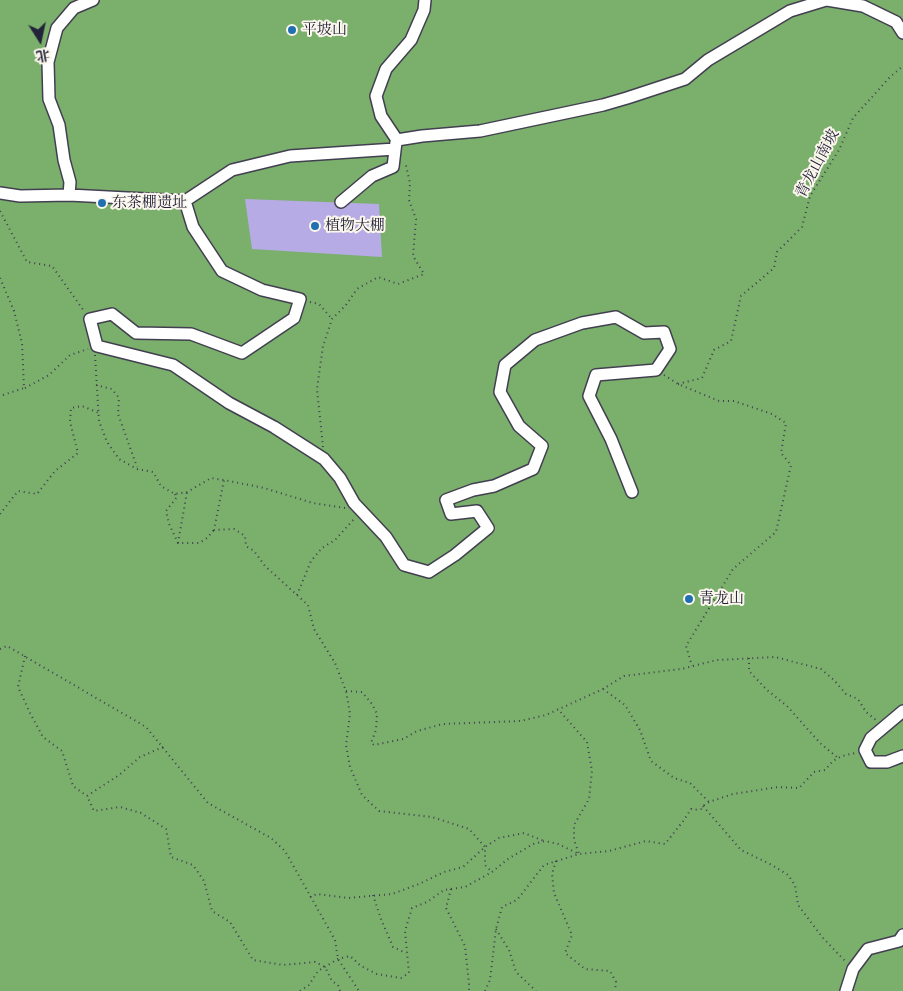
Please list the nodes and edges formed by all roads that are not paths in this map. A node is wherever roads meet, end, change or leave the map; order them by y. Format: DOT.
graph roads {
  1 [pos="93,0"];
  2 [pos="425,0"];
  3 [pos="826,0"];
  4 [pos="903,33"];
  5 [pos="396,149"];
  6 [pos="0,193"];
  7 [pos="69,194"];
  8 [pos="184,201"];
  9 [pos="342,202"];
  10 [pos="632,492"];
  11 [pos="903,711"];
  12 [pos="903,756"];
  13 [pos="903,935"];
  14 [pos="846,991"];
  1 -- 7 [label="lane"];
  2 -- 5 [label="lane"];
  3 -- 4 [label="lane"];
  3 -- 5 [label="lane"];
  5 -- 8 [label="lane"];
  5 -- 9 [label="lane"];
  6 -- 7 [label="lane"];
  7 -- 8 [label="lane"];
  8 -- 10 [label="lane"];
  11 -- 12 [label="lane"];
  13 -- 14 [label="lane"];
}
